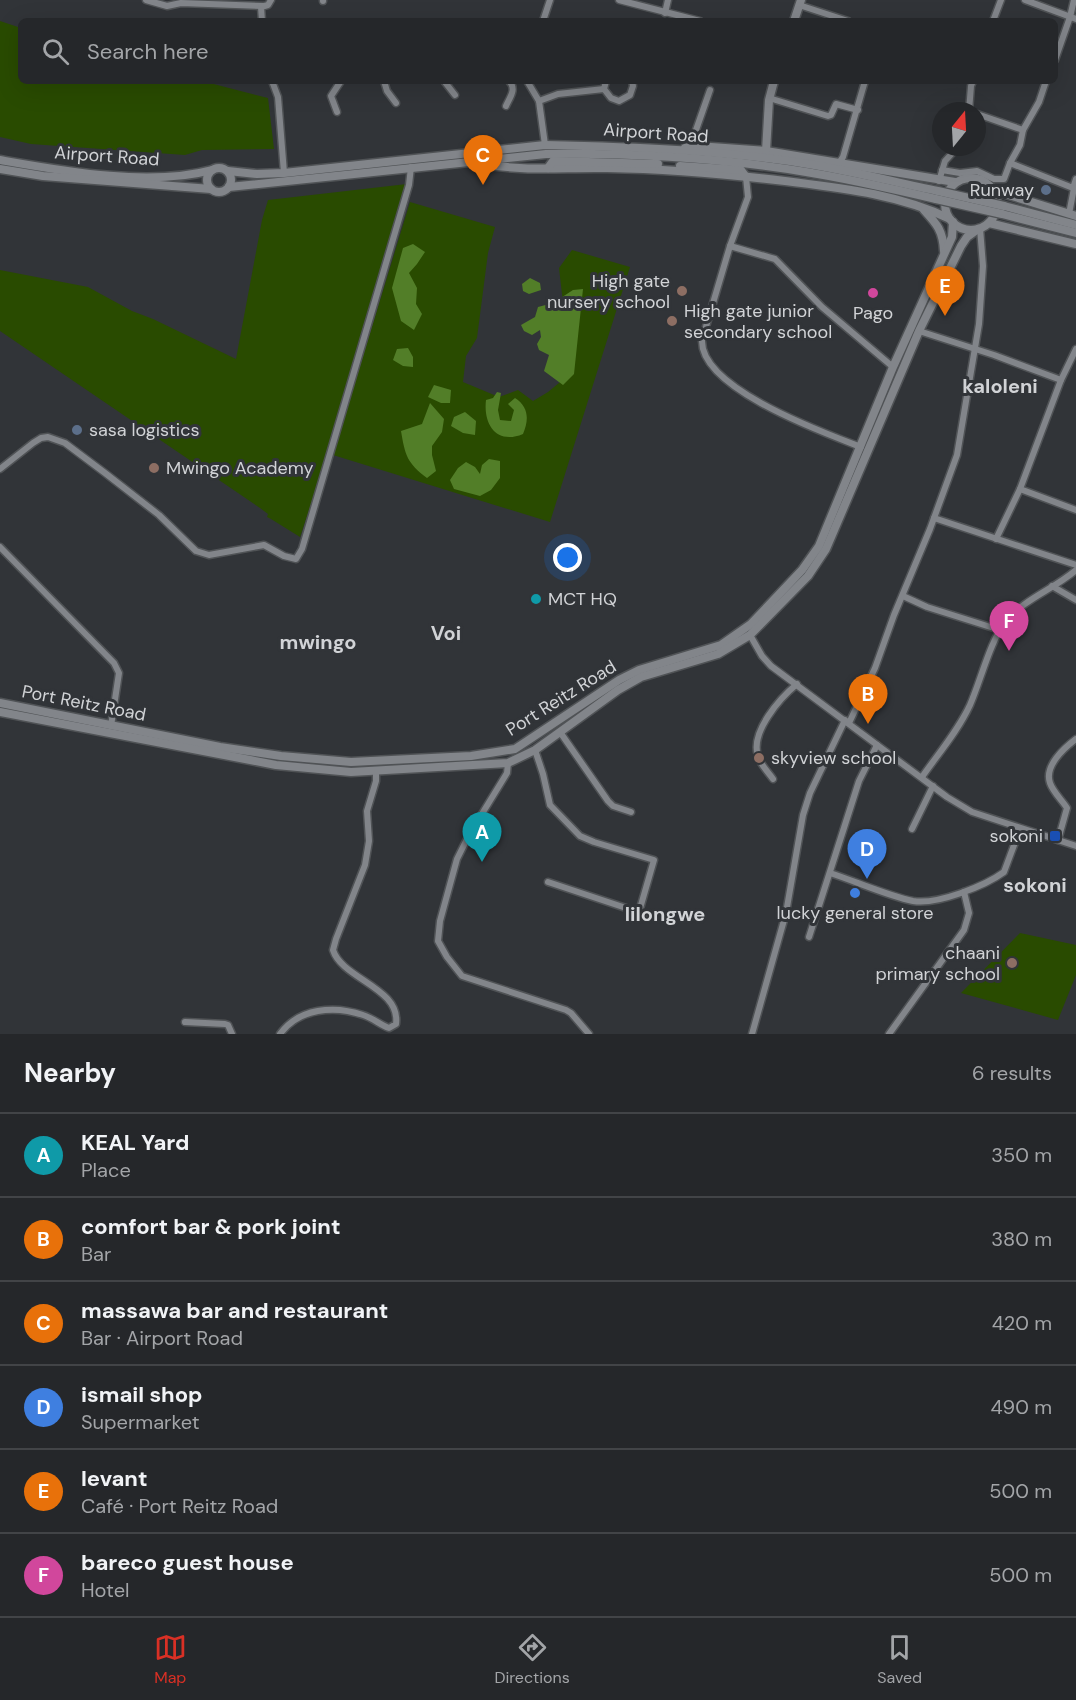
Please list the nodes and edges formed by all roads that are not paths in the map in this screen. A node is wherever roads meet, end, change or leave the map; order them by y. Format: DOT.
graph roads {
  1 [pos="146,0"];
  2 [pos="271,0"];
  3 [pos="550,0"];
  4 [pos="619,0"];
  5 [pos="668,0"];
  6 [pos="1001,0"];
  7 [pos="1025,0"];
  8 [pos="1074,0"];
  9 [pos="800,3"];
  10 [pos="263,6"];
  11 [pos="665,13"];
  12 [pos="262,18"];
  13 [pos="544,18"];
  14 [pos="687,18"];
  15 [pos="795,18"];
  16 [pos="840,18"];
  17 [pos="994,18"];
  18 [pos="1073,18"];
  19 [pos="1058,53"];
  20 [pos="273,84"];
  21 [pos="339,84"];
  22 [pos="385,84"];
  23 [pos="446,84"];
  24 [pos="512,84"];
  25 [pos="529,84"];
  26 [pos="605,84"];
  27 [pos="632,84"];
  28 [pos="773,84"];
  29 [pos="864,84"];
  30 [pos="972,84"];
  31 [pos="1045,84"];
  32 [pos="604,89"];
  33 [pos="710,90"];
  34 [pos="455,95"];
  35 [pos="769,98"];
  36 [pos="539,101"];
  37 [pos="970,102"];
  38 [pos="396,103"];
  39 [pos="506,106"];
  40 [pos="858,110"];
  41 [pos="337,112"];
  42 [pos="986,117"];
  43 [pos="1023,130"];
  44 [pos="545,145"];
  45 [pos="697,146"];
  46 [pos="673,151"];
  47 [pos="766,151"];
  48 [pos="949,156"];
  49 [pos="0,160"];
  50 [pos="467,161"];
  51 [pos="1010,162"];
  52 [pos="772,163"];
  53 [pos="839,163"];
  54 [pos="411,167"];
  55 [pos="0,169"];
  56 [pos="212,170"];
  57 [pos="942,170"];
  58 [pos="228,171"];
  59 [pos="284,173"];
  60 [pos="746,177"];
  61 [pos="1076,179"];
  62 [pos="939,181"];
  63 [pos="955,182"];
  64 [pos="229,187"];
  65 [pos="1074,188"];
  66 [pos="211,189"];
  67 [pos="993,190"];
  68 [pos="922,208"];
  69 [pos="1072,215"];
  70 [pos="951,221"];
  71 [pos="989,223"];
  72 [pos="1076,225"];
  73 [pos="979,228"];
  74 [pos="1076,233"];
  75 [pos="1076,244"];
  76 [pos="730,246"];
  77 [pos="944,254"];
  78 [pos="919,331"];
  79 [pos="975,348"];
  80 [pos="1076,349"];
  81 [pos="893,367"];
  82 [pos="1061,380"];
  83 [pos="861,447"];
  84 [pos="0,469"];
  85 [pos="1020,489"];
  86 [pos="1076,510"];
  87 [pos="934,518"];
  88 [pos="996,539"];
  89 [pos="0,547"];
  90 [pos="1076,567"];
  91 [pos="1052,586"];
  92 [pos="903,596"];
  93 [pos="1076,600"];
  94 [pos="1000,630"];
  95 [pos="750,635"];
  96 [pos="797,684"];
  97 [pos="0,703"];
  98 [pos="0,712"];
  99 [pos="847,722"];
  100 [pos="111,726"];
  101 [pos="560,732"];
  102 [pos="1076,739"];
  103 [pos="877,745"];
  104 [pos="535,750"];
  105 [pos="508,763"];
  106 [pos="376,771"];
  107 [pos="922,777"];
  108 [pos="773,779"];
  109 [pos="933,786"];
  110 [pos="631,812"];
  111 [pos="912,829"];
  112 [pos="1020,829"];
  113 [pos="1058,840"];
  114 [pos="1076,846"];
  115 [pos="830,873"];
  116 [pos="548,882"];
  117 [pos="964,892"];
  118 [pos="639,912"];
  119 [pos="647,915"];
  120 [pos="809,937"];
  121 [pos="185,1022"];
  122 [pos="232,1034"];
  123 [pos="280,1034"];
  124 [pos="589,1034"];
  125 [pos="753,1034"];
  126 [pos="889,1034"];
  1 -- 10 [label="street"];
  2 -- 10 [label="street"];
  3 -- 13 [label="street"];
  4 -- 11 [label="street"];
  5 -- 11 [label="street"];
  6 -- 17 [label="street"];
  7 -- 18 [label="street"];
  8 -- 18 [label="street"];
  9 -- 15 [label="main road"];
  9 -- 16 [label="street"];
  10 -- 12 [label="street"];
  11 -- 14 [label="street"];
  18 -- 19 [label="street"];
  20 -- 59 [label="street"];
  21 -- 41 [label="street"];
  22 -- 38 [label="street"];
  23 -- 34 [label="street"];
  24 -- 39 [label="street"];
  25 -- 36 [label="street"];
  26 -- 32 [label="street"];
  27 -- 32 [label="street"];
  28 -- 35 [label="main road"];
  29 -- 40 [label="street"];
  30 -- 37 [label="street"];
  31 -- 43 [label="street"];
  32 -- 36 [label="street"];
  33 -- 45 [label="street"];
  35 -- 40 [label="street"];
  35 -- 47 [label="main road"];
  36 -- 44 [label="street"];
  40 -- 53 [label="street"];
  42 -- 43 [label="street"];
  43 -- 51 [label="street"];
  44 -- 46 [label="main road, Airport Road"];
  44 -- 59 [label="main road, Airport Road"];
  45 -- 46 [label="main road"];
  45 -- 47 [label="main road"];
  46 -- 52 [label="main road, Airport Road"];
  47 -- 53 [label="main road"];
  48 -- 57 [label="street"];
  49 -- 56 [label="main road, Airport Road"];
  50 -- 52 [label="main road, Airport Road"];
  50 -- 54 [label="main road, Airport Road"];
  50 -- 60 [label="main road"];
  51 -- 57 [label="street"];
  51 -- 65 [label="street"];
  52 -- 72 [label="main road, Airport Road, bridge"];
  52 -- 74 [label="main road, Airport Road, bridge"];
  53 -- 62 [label="main road"];
  54 -- 64 [label="main road, Airport Road"];
  54 -- 84 [label="street"];
  55 -- 66 [label="main road, Airport Road"];
  56 -- 58 [label="main road"];
  56 -- 66 [label="main road"];
  57 -- 62 [label="street"];
  58 -- 59 [label="main road, Airport Road"];
  58 -- 64 [label="main road"];
  60 -- 68 [label="main road"];
  60 -- 76 [label="street"];
  61 -- 65 [label="street"];
  62 -- 63 [label="main road"];
  63 -- 67 [label="main road"];
  63 -- 70 [label="main road"];
  64 -- 66 [label="main road"];
  65 -- 69 [label="street"];
  67 -- 69 [label="main road"];
  67 -- 71 [label="main road"];
  68 -- 70 [label="main road"];
  68 -- 77 [label="main road"];
  70 -- 73 [label="main road"];
  70 -- 77 [label="main road, Port Reitz Road"];
  71 -- 73 [label="main road"];
  71 -- 75 [label="main road"];
  73 -- 78 [label="main road"];
  73 -- 79 [label="street"];
  76 -- 81 [label="street"];
  76 -- 83 [label="street"];
  77 -- 81 [label="main road, Port Reitz Road"];
  78 -- 79 [label="street"];
  78 -- 95 [label="main road"];
  79 -- 82 [label="street"];
  79 -- 87 [label="street"];
  80 -- 82 [label="street"];
  81 -- 83 [label="main road, Port Reitz Road"];
  82 -- 85 [label="street"];
  83 -- 100 [label="main road, Port Reitz Road"];
  85 -- 86 [label="street"];
  85 -- 88 [label="street"];
  87 -- 88 [label="street"];
  87 -- 92 [label="street"];
  88 -- 90 [label="street"];
  89 -- 100 [label="street"];
  90 -- 91 [label="street"];
  91 -- 93 [label="street"];
  91 -- 94 [label="street"];
  92 -- 94 [label="street"];
  92 -- 99 [label="street"];
  94 -- 107 [label="street"];
  95 -- 96 [label="street"];
  95 -- 101 [label="main road"];
  96 -- 99 [label="street"];
  96 -- 108 [label="street"];
  97 -- 100 [label="main road, Port Reitz Road"];
  98 -- 106 [label="main road"];
  99 -- 103 [label="street"];
  99 -- 125 [label="street"];
  101 -- 104 [label="main road"];
  101 -- 110 [label="street"];
  102 -- 113 [label="street"];
  103 -- 107 [label="street"];
  103 -- 115 [label="street"];
  104 -- 105 [label="main road"];
  104 -- 118 [label="street"];
  105 -- 106 [label="main road"];
  105 -- 124 [label="street"];
  106 -- 123 [label="street"];
  107 -- 109 [label="street"];
  109 -- 111 [label="street"];
  109 -- 112 [label="street"];
  112 -- 113 [label="street"];
  112 -- 117 [label="street"];
  113 -- 114 [label="street"];
  115 -- 117 [label="street"];
  115 -- 120 [label="street"];
  116 -- 118 [label="street"];
  117 -- 126 [label="street"];
  118 -- 119 [label="street"];
  121 -- 122 [label="street"];
}
